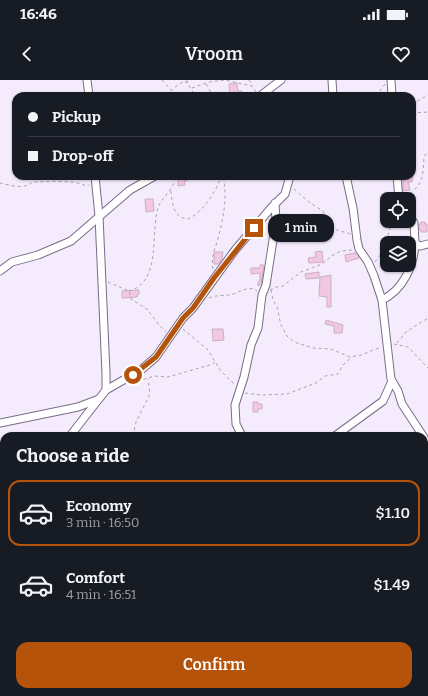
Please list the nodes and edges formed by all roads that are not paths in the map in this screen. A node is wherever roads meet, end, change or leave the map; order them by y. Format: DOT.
graph roads {
  1 [pos="87,80"];
  2 [pos="281,80"];
  3 [pos="332,80"];
  4 [pos="391,80"];
  5 [pos="88,92"];
  6 [pos="264,92"];
  7 [pos="333,92"];
  8 [pos="392,92"];
  9 [pos="95,180"];
  10 [pos="148,180"];
  11 [pos="289,180"];
  12 [pos="347,180"];
  13 [pos="397,180"];
  14 [pos="398,192"];
  15 [pos="275,203"];
  16 [pos="99,216"];
  17 [pos="416,244"];
  18 [pos="428,244"];
  19 [pos="0,271"];
  20 [pos="408,272"];
  21 [pos="382,300"];
  22 [pos="392,381"];
  23 [pos="106,390"];
  24 [pos="99,399"];
  25 [pos="0,423"];
  26 [pos="73,432"];
  27 [pos="240,432"];
  28 [pos="340,432"];
  29 [pos="421,432"];
  1 -- 5 [label="street"];
  2 -- 6 [label="street"];
  3 -- 7 [label="street"];
  4 -- 8 [label="street"];
  9 -- 16 [label="street"];
  10 -- 16 [label="street"];
  11 -- 15 [label="street"];
  12 -- 21 [label="street"];
  13 -- 14 [label="street"];
  15 -- 23 [label="street"];
  15 -- 27 [label="street"];
  16 -- 19 [label="street"];
  16 -- 23 [label="street"];
  17 -- 18 [label="street"];
  20 -- 21 [label="street"];
  21 -- 22 [label="street"];
  22 -- 28 [label="street"];
  22 -- 29 [label="street"];
  23 -- 24 [label="street"];
  24 -- 25 [label="street"];
  24 -- 26 [label="street"];
}
